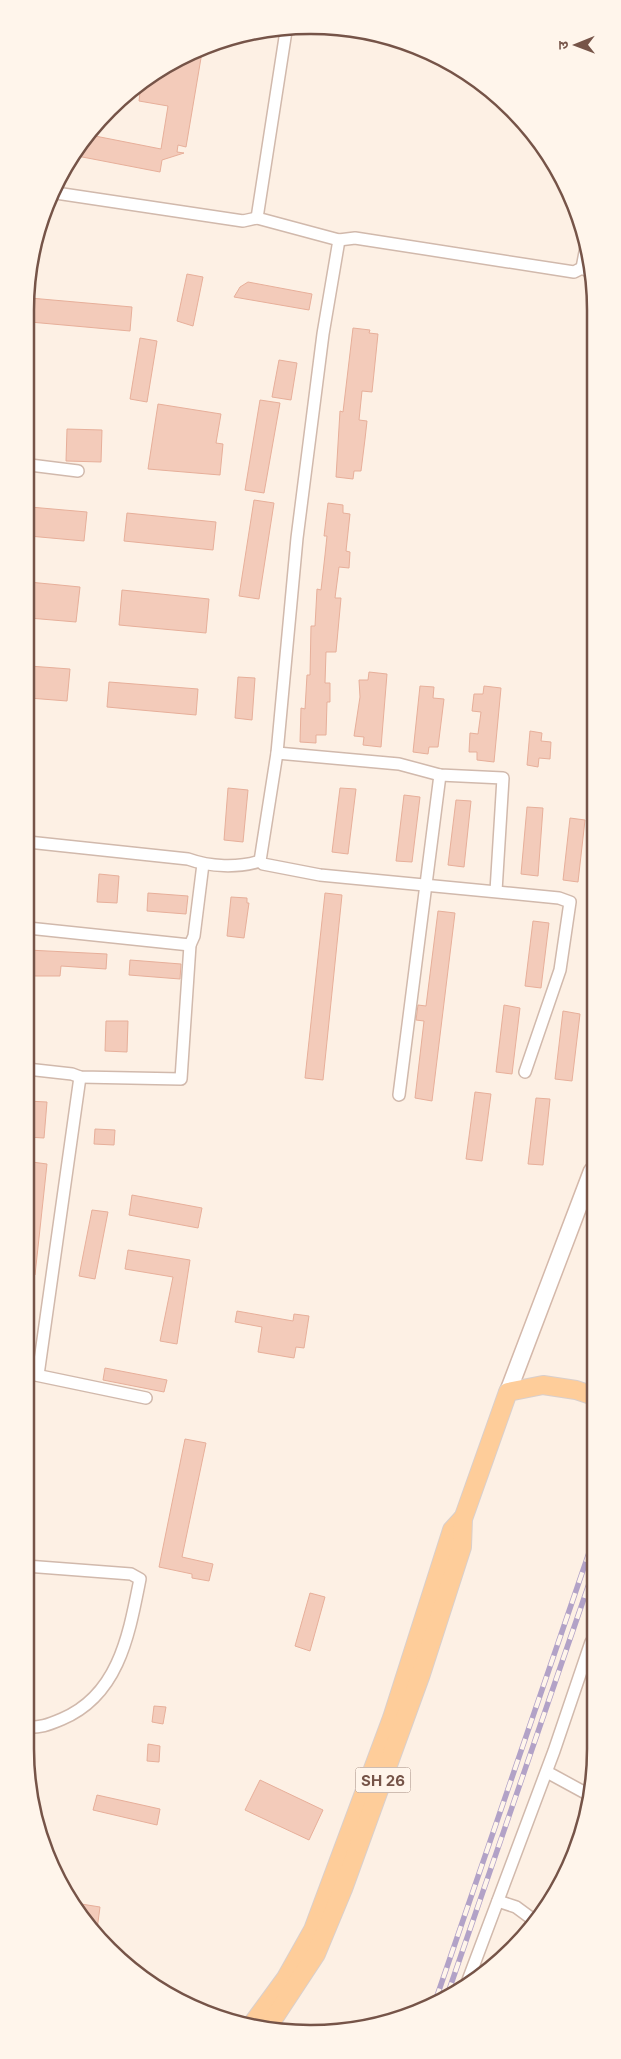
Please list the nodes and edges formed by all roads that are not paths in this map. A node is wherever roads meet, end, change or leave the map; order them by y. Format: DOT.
graph roads {
  1 [pos="285,35"];
  2 [pos="60,194"];
  3 [pos="257,218"];
  4 [pos="340,240"];
  5 [pos="583,263"];
  6 [pos="582,268"];
  7 [pos="34,466"];
  8 [pos="78,471"];
  9 [pos="277,753"];
  10 [pos="440,775"];
  11 [pos="34,843"];
  12 [pos="260,861"];
  13 [pos="203,864"];
  14 [pos="426,886"];
  15 [pos="496,891"];
  16 [pos="34,929"];
  17 [pos="190,945"];
  18 [pos="34,1070"];
  19 [pos="525,1072"];
  20 [pos="80,1077"];
  21 [pos="399,1095"];
  22 [pos="587,1183"];
  23 [pos="34,1362"];
  24 [pos="34,1374"];
  25 [pos="508,1392"];
  26 [pos="587,1394"];
  27 [pos="146,1398"];
  28 [pos="463,1519"];
  29 [pos="34,1567"];
  30 [pos="587,1654"];
  31 [pos="34,1728"];
  32 [pos="546,1772"];
  33 [pos="584,1792"];
  34 [pos="498,1902"];
  35 [pos="530,1917"];
  36 [pos="471,1974"];
  37 [pos="255,2020"];
  38 [pos="271,2022"];
  1 -- 3 [label="street"];
  2 -- 3 [label="street"];
  3 -- 4 [label="street"];
  4 -- 6 [label="street"];
  4 -- 9 [label="street"];
  5 -- 6 [label="street"];
  7 -- 8 [label="street"];
  9 -- 10 [label="street"];
  9 -- 12 [label="street"];
  10 -- 14 [label="street"];
  10 -- 15 [label="street"];
  11 -- 13 [label="street"];
  12 -- 13 [label="street"];
  12 -- 14 [label="street"];
  13 -- 17 [label="street"];
  14 -- 15 [label="street"];
  14 -- 21 [label="street"];
  15 -- 19 [label="street"];
  16 -- 17 [label="street"];
  17 -- 20 [label="street"];
  18 -- 20 [label="street"];
  20 -- 23 [label="street"];
  22 -- 25 [label="street"];
  24 -- 27 [label="street"];
  25 -- 26 [label="main road"];
  25 -- 28 [label="main road, SH 26"];
  28 -- 37 [label="main road"];
  28 -- 38 [label="main road, SH 26"];
  29 -- 31 [label="street"];
  30 -- 32 [label="street"];
  32 -- 33 [label="street"];
  32 -- 34 [label="street"];
  34 -- 35 [label="street"];
  34 -- 36 [label="street"];
}
